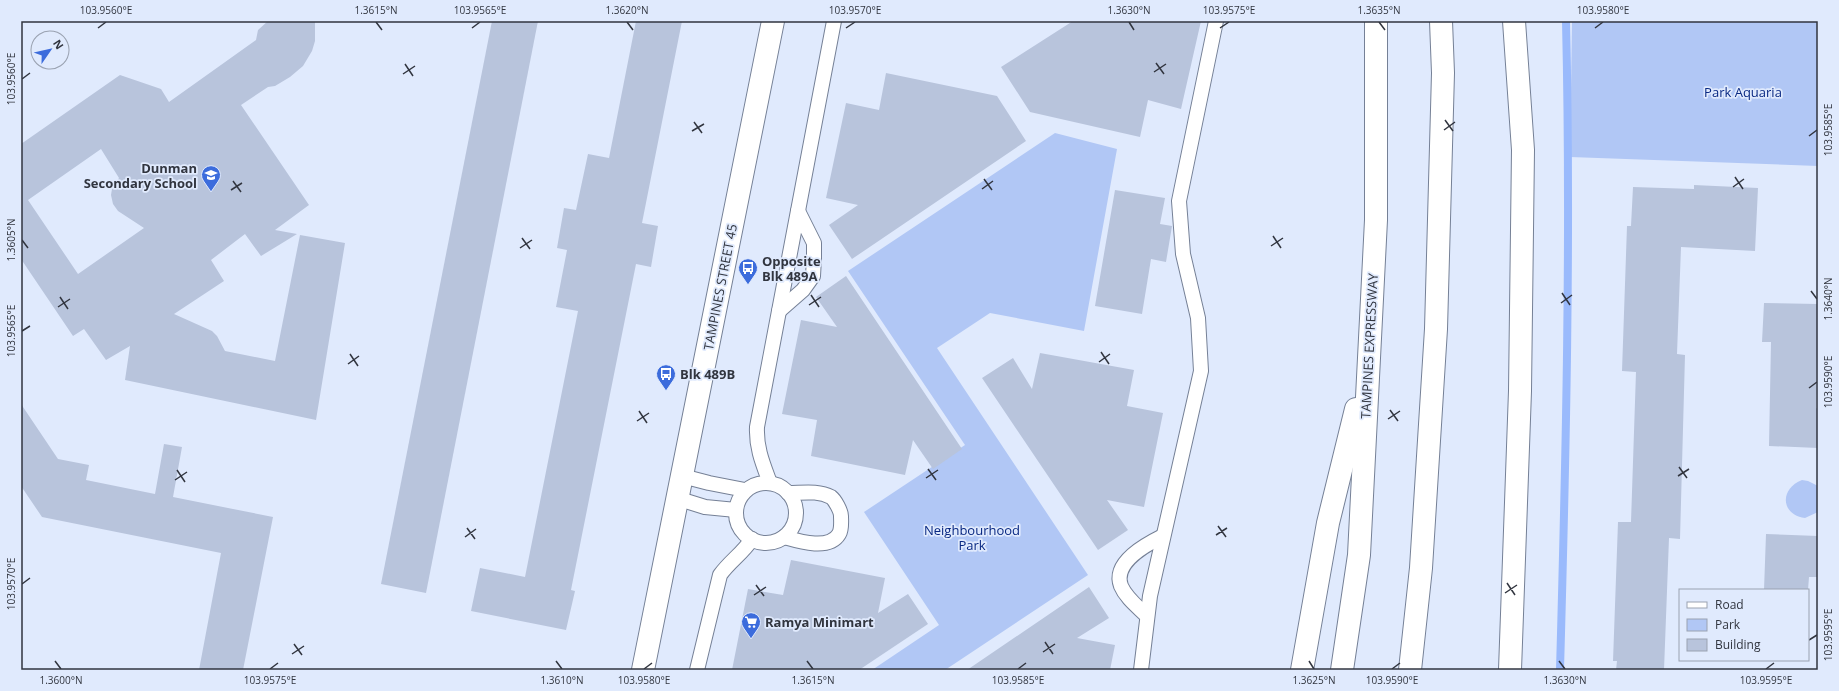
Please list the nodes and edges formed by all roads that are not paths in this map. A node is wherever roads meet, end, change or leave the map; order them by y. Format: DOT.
graph roads {
  1 [pos="773,21"];
  2 [pos="834,21"];
  3 [pos="1216,21"];
  4 [pos="1376,21"];
  5 [pos="1441,21"];
  6 [pos="1514,21"];
  7 [pos="798,211"];
  8 [pos="779,311"];
  9 [pos="1368,364"];
  10 [pos="682,476"];
  11 [pos="770,483"];
  12 [pos="746,490"];
  13 [pos="788,493"];
  14 [pos="676,498"];
  15 [pos="736,510"];
  16 [pos="1163,536"];
  17 [pos="784,537"];
  18 [pos="752,539"];
  19 [pos="1422,568"];
  20 [pos="1148,616"];
  21 [pos="643,670"];
  22 [pos="697,670"];
  23 [pos="1141,670"];
  24 [pos="1302,670"];
  25 [pos="1342,670"];
  26 [pos="1410,670"];
  27 [pos="1422,670"];
  28 [pos="1510,670"];
  1 -- 10 [label="main road, TAMPINES STREET 45"];
  2 -- 7 [label="lane"];
  3 -- 16 [label="lane"];
  4 -- 9 [label="main road, TAMPINES EXPRESSWAY"];
  5 -- 19 [label="main road"];
  6 -- 28 [label="main road"];
  7 -- 8 [label="lane"];
  7 -- 8 [label="lane"];
  8 -- 11 [label="lane"];
  9 -- 24 [label="main road"];
  9 -- 25 [label="main road, TAMPINES EXPRESSWAY"];
  10 -- 12 [label="lane"];
  10 -- 14 [label="main road, TAMPINES STREET 45"];
  11 -- 12 [label="lane"];
  11 -- 13 [label="lane"];
  12 -- 15 [label="lane"];
  13 -- 17 [label="lane"];
  13 -- 17 [label="lane"];
  14 -- 15 [label="lane"];
  14 -- 21 [label="main road, TAMPINES STREET 45"];
  15 -- 18 [label="lane"];
  16 -- 20 [label="lane"];
  16 -- 20 [label="lane"];
  17 -- 18 [label="lane"];
  18 -- 22 [label="lane"];
  19 -- 26 [label="main road"];
  19 -- 27 [label="main road"];
  20 -- 23 [label="lane"];
}
